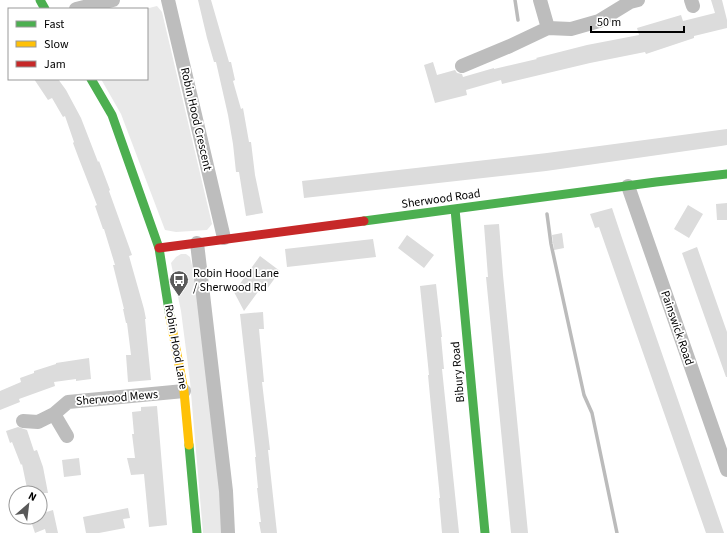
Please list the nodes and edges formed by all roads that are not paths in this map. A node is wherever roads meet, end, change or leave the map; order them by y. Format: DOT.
graph roads {
  1 [pos="113,0"];
  2 [pos="168,0"];
  3 [pos="540,0"];
  4 [pos="638,0"];
  5 [pos="80,8"];
  6 [pos="548,28"];
  7 [pos="462,66"];
  8 [pos="92,80"];
  9 [pos="727,174"];
  10 [pos="628,186"];
  11 [pos="455,209"];
  12 [pos="224,238"];
  13 [pos="197,243"];
  14 [pos="159,248"];
  15 [pos="184,391"];
  16 [pos="54,414"];
  17 [pos="23,421"];
  18 [pos="67,436"];
  19 [pos="727,470"];
  20 [pos="197,533"];
  21 [pos="228,533"];
  22 [pos="485,533"];
  1 -- 5 [label="street"];
  2 -- 12 [label="street, Robin Hood Crescent"];
  3 -- 6 [label="street"];
  4 -- 6 [label="street"];
  6 -- 7 [label="street"];
  8 -- 14 [label="street, Robin Hood Lane"];
  9 -- 10 [label="street, Sherwood Road"];
  10 -- 11 [label="street, Sherwood Road"];
  10 -- 19 [label="street, Painswick Road"];
  11 -- 12 [label="street, Sherwood Road"];
  11 -- 22 [label="street, Bibury Road"];
  12 -- 13 [label="street, Sherwood Road"];
  13 -- 14 [label="street, Sherwood Road"];
  13 -- 21 [label="street"];
  14 -- 15 [label="street, Robin Hood Lane"];
  15 -- 16 [label="street, Sherwood Mews"];
  15 -- 20 [label="street, Robin Hood Lane"];
  16 -- 17 [label="street, Sherwood Mews"];
  16 -- 18 [label="street"];
}
